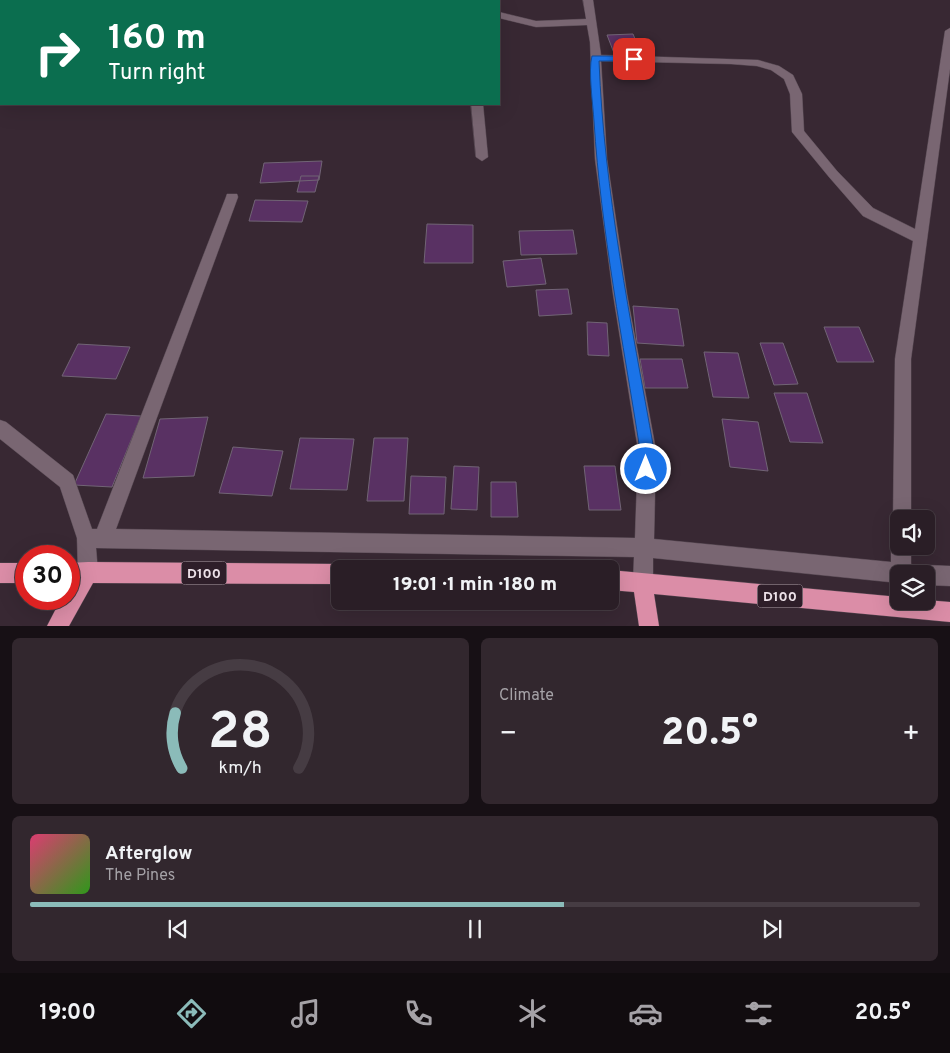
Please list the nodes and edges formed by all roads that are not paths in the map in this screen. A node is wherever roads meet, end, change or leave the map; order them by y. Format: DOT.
graph roads {
  1 [pos="588,0"];
  2 [pos="500,16"];
  3 [pos="591,22"];
  4 [pos="950,31"];
  5 [pos="595,58"];
  6 [pos="477,105"];
  7 [pos="482,157"];
  8 [pos="232,197"];
  9 [pos="920,238"];
  10 [pos="0,428"];
  11 [pos="902,510"];
  12 [pos="95,538"];
  13 [pos="644,548"];
  14 [pos="80,568"];
  15 [pos="890,571"];
  16 [pos="80,572"];
  17 [pos="0,573"];
  18 [pos="15,573"];
  19 [pos="331,574"];
  20 [pos="935,575"];
  21 [pos="950,576"];
  22 [pos="619,581"];
  23 [pos="643,584"];
  24 [pos="890,603"];
  25 [pos="63,610"];
  26 [pos="935,610"];
  27 [pos="950,612"];
  28 [pos="57,626"];
  29 [pos="649,626"];
  1 -- 3 [label="street"];
  2 -- 3 [label="street"];
  3 -- 5 [label="street"];
  4 -- 9 [label="street"];
  5 -- 9 [label="street"];
  5 -- 13 [label="street"];
  6 -- 7 [label="street"];
  8 -- 12 [label="street"];
  9 -- 11 [label="street"];
  10 -- 12 [label="street"];
  12 -- 13 [label="street"];
  12 -- 14 [label="street"];
  13 -- 15 [label="street"];
  13 -- 23 [label="street"];
  16 -- 19 [label="highway, D100"];
  17 -- 18 [label="highway"];
  20 -- 21 [label="street"];
  22 -- 23 [label="highway, D100"];
  23 -- 24 [label="highway, D100"];
  23 -- 29 [label="highway"];
  25 -- 28 [label="highway"];
  26 -- 27 [label="highway, D100"];
}
